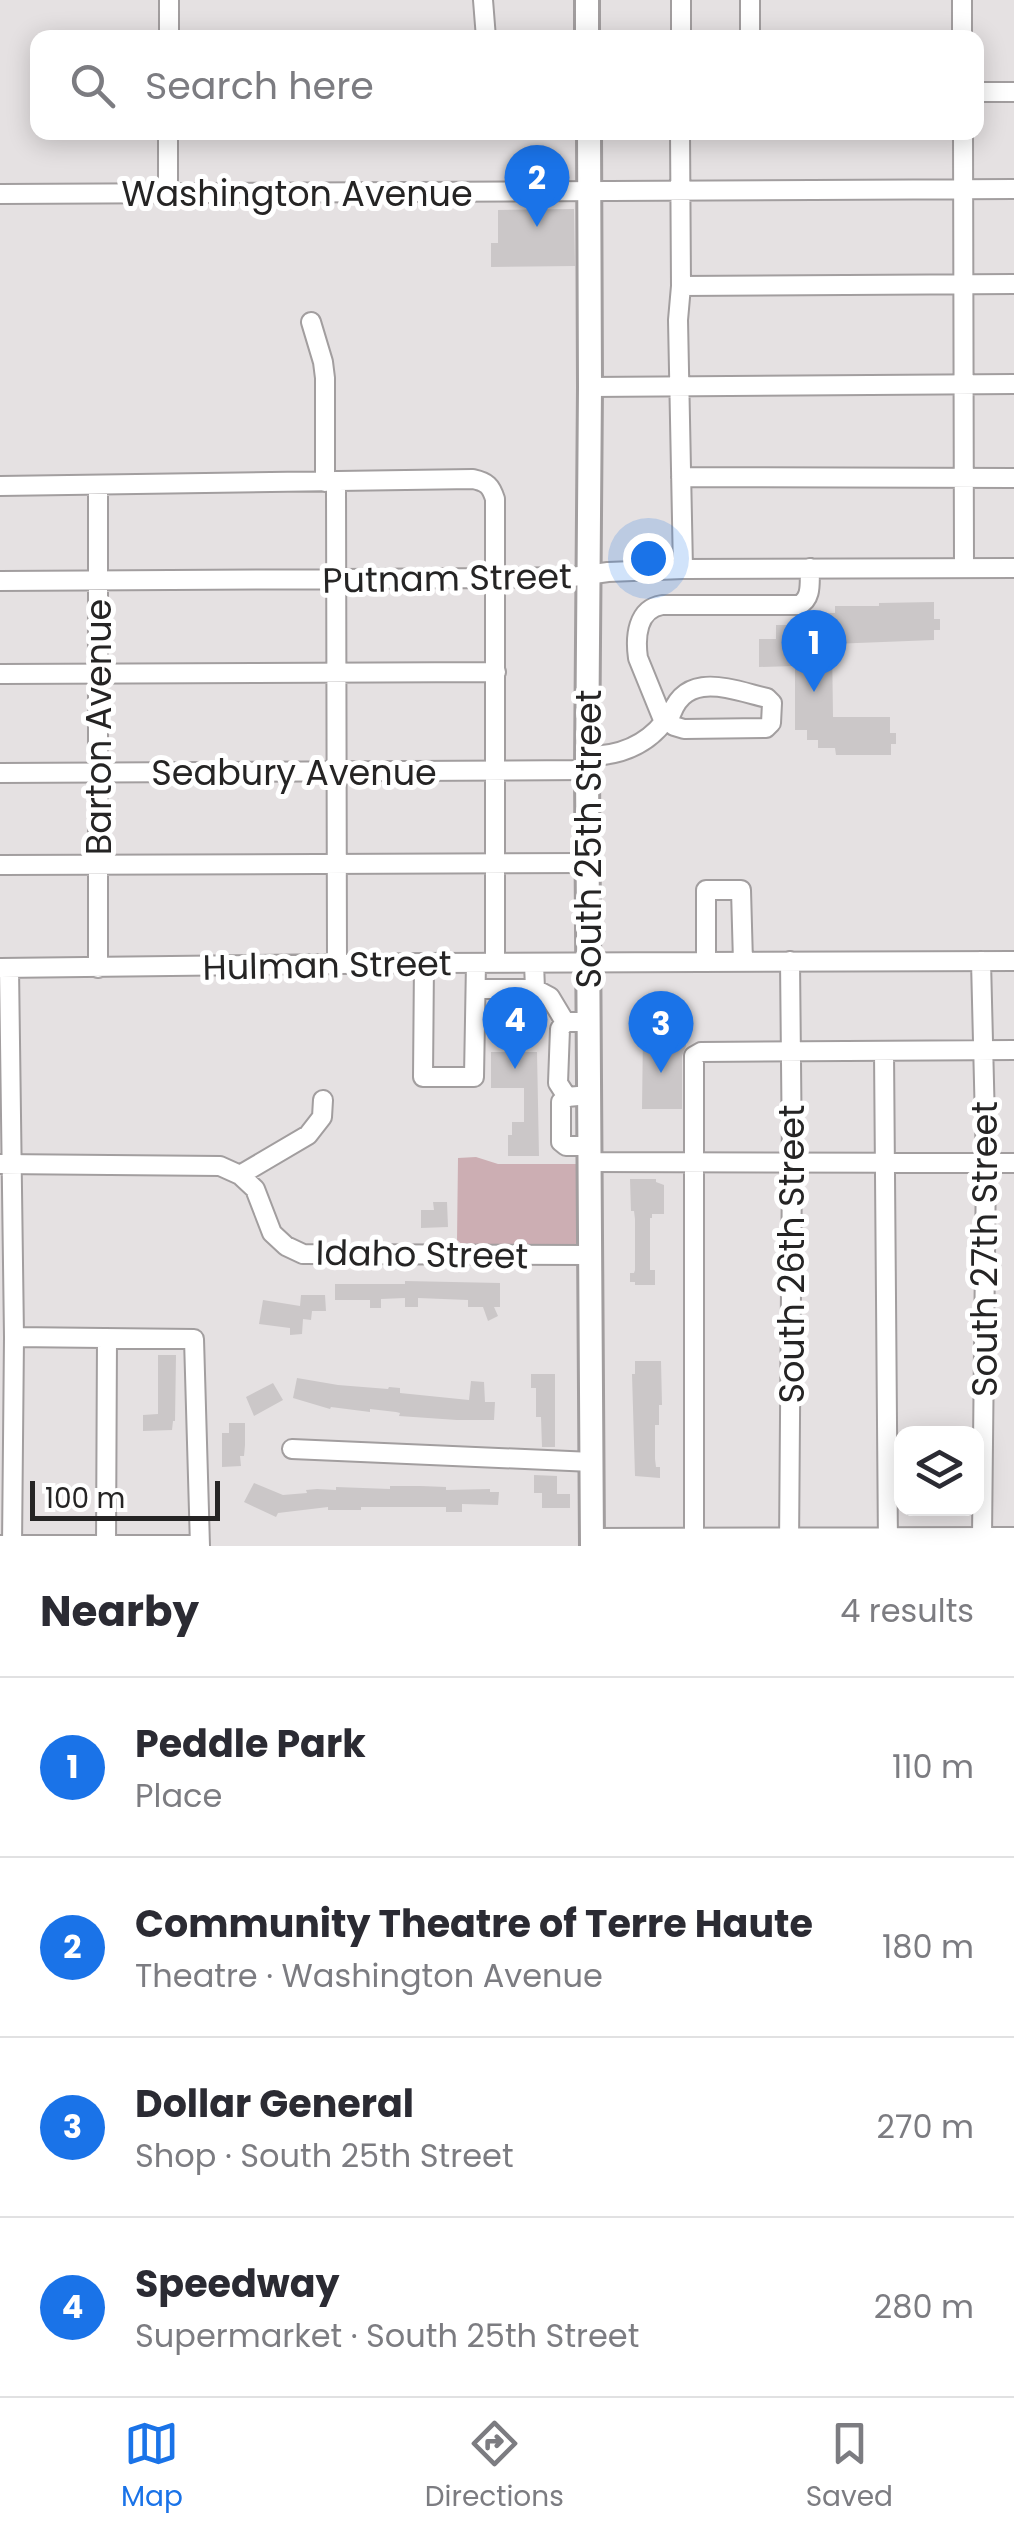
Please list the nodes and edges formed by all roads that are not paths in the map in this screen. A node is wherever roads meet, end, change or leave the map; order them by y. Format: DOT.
graph roads {
  1 [pos="169,0"];
  2 [pos="483,0"];
  3 [pos="586,0"];
  4 [pos="600,0"];
  5 [pos="682,0"];
  6 [pos="750,0"];
  7 [pos="962,0"];
  8 [pos="169,30"];
  9 [pos="485,30"];
  10 [pos="587,30"];
  11 [pos="681,30"];
  12 [pos="750,30"];
  13 [pos="962,30"];
  14 [pos="984,92"];
  15 [pos="1014,92"];
  16 [pos="168,140"];
  17 [pos="589,140"];
  18 [pos="680,140"];
  19 [pos="963,140"];
  20 [pos="964,190"];
  21 [pos="1014,190"];
  22 [pos="590,191"];
  23 [pos="679,191"];
  24 [pos="168,193"];
  25 [pos="0,194"];
  26 [pos="964,284"];
  27 [pos="1014,284"];
  28 [pos="681,286"];
  29 [pos="312,322"];
  30 [pos="1014,384"];
  31 [pos="962,385"];
  32 [pos="679,386"];
  33 [pos="590,387"];
  34 [pos="681,477"];
  35 [pos="962,478"];
  36 [pos="1014,478"];
  37 [pos="330,482"];
  38 [pos="0,486"];
  39 [pos="98,486"];
  40 [pos="810,568"];
  41 [pos="964,568"];
  42 [pos="1014,568"];
  43 [pos="683,569"];
  44 [pos="588,576"];
  45 [pos="496,578"];
  46 [pos="0,580"];
  47 [pos="98,580"];
  48 [pos="337,580"];
  49 [pos="496,672"];
  50 [pos="337,673"];
  51 [pos="0,674"];
  52 [pos="98,675"];
  53 [pos="667,721"];
  54 [pos="587,763"];
  55 [pos="495,771"];
  56 [pos="97,772"];
  57 [pos="338,772"];
  58 [pos="0,773"];
  59 [pos="588,863"];
  60 [pos="338,864"];
  61 [pos="495,864"];
  62 [pos="97,865"];
  63 [pos="0,866"];
  64 [pos="707,934"];
  65 [pos="741,936"];
  66 [pos="981,961"];
  67 [pos="1014,961"];
  68 [pos="486,962"];
  69 [pos="534,962"];
  70 [pos="588,962"];
  71 [pos="706,962"];
  72 [pos="743,962"];
  73 [pos="790,962"];
  74 [pos="424,963"];
  75 [pos="338,965"];
  76 [pos="5,968"];
  77 [pos="98,968"];
  78 [pos="535,989"];
  79 [pos="476,990"];
  80 [pos="577,1022"];
  81 [pos="983,1050"];
  82 [pos="1014,1050"];
  83 [pos="884,1051"];
  84 [pos="791,1052"];
  85 [pos="323,1100"];
  86 [pos="591,1154"];
  87 [pos="694,1162"];
  88 [pos="792,1162"];
  89 [pos="886,1162"];
  90 [pos="986,1163"];
  91 [pos="1014,1163"];
  92 [pos="6,1164"];
  93 [pos="240,1175"];
  94 [pos="590,1255"];
  95 [pos="14,1337"];
  96 [pos="106,1338"];
  97 [pos="292,1449"];
  98 [pos="592,1462"];
  99 [pos="1014,1536"];
  100 [pos="982,1537"];
  101 [pos="694,1538"];
  102 [pos="888,1541"];
  103 [pos="592,1542"];
  104 [pos="789,1542"];
  105 [pos="0,1545"];
  106 [pos="12,1546"];
  107 [pos="106,1546"];
  108 [pos="200,1546"];
  1 -- 8 [label="street"];
  2 -- 9 [label="street"];
  3 -- 4 [label="street"];
  3 -- 10 [label="main road"];
  5 -- 11 [label="street"];
  6 -- 12 [label="street"];
  7 -- 13 [label="street"];
  14 -- 15 [label="street"];
  16 -- 24 [label="street"];
  17 -- 22 [label="main road, South 25th Street"];
  18 -- 23 [label="street"];
  19 -- 20 [label="street"];
  20 -- 21 [label="street, Washington Avenue"];
  20 -- 23 [label="street, Washington Avenue"];
  20 -- 26 [label="street"];
  22 -- 23 [label="street, Washington Avenue"];
  22 -- 24 [label="street, Washington Avenue"];
  22 -- 33 [label="main road, South 25th Street"];
  23 -- 28 [label="street"];
  24 -- 25 [label="street, Washington Avenue"];
  26 -- 27 [label="street"];
  26 -- 28 [label="street"];
  26 -- 31 [label="street"];
  28 -- 32 [label="street"];
  29 -- 37 [label="street"];
  30 -- 31 [label="street"];
  31 -- 32 [label="street"];
  31 -- 35 [label="street"];
  32 -- 33 [label="street"];
  32 -- 34 [label="street"];
  33 -- 44 [label="main road, South 25th Street"];
  34 -- 35 [label="street"];
  34 -- 43 [label="street"];
  35 -- 36 [label="street"];
  35 -- 41 [label="street"];
  37 -- 39 [label="street"];
  37 -- 45 [label="street"];
  37 -- 48 [label="street"];
  38 -- 39 [label="street"];
  39 -- 47 [label="street, Barton Avenue"];
  40 -- 41 [label="street, Putnam Street"];
  40 -- 43 [label="street, Putnam Street"];
  40 -- 53 [label="street"];
  41 -- 42 [label="street, Putnam Street"];
  43 -- 44 [label="street, Putnam Street"];
  44 -- 45 [label="street, Putnam Street"];
  44 -- 54 [label="main road, South 25th Street"];
  45 -- 48 [label="street, Putnam Street"];
  45 -- 49 [label="street"];
  46 -- 47 [label="street, Putnam Street"];
  47 -- 48 [label="street, Putnam Street"];
  47 -- 52 [label="street, Barton Avenue"];
  48 -- 50 [label="street"];
  49 -- 50 [label="street"];
  49 -- 55 [label="street"];
  50 -- 52 [label="street"];
  50 -- 57 [label="street"];
  51 -- 52 [label="street"];
  52 -- 56 [label="street, Barton Avenue"];
  53 -- 53 [label="street, Seabury Avenue"];
  53 -- 54 [label="street, Seabury Avenue"];
  54 -- 55 [label="street, Seabury Avenue"];
  54 -- 59 [label="main road, South 25th Street"];
  55 -- 57 [label="street, Seabury Avenue"];
  55 -- 61 [label="street"];
  56 -- 57 [label="street, Seabury Avenue"];
  56 -- 58 [label="street, Seabury Avenue"];
  56 -- 62 [label="street, Barton Avenue"];
  57 -- 60 [label="street"];
  59 -- 61 [label="street"];
  59 -- 70 [label="main road, South 25th Street"];
  60 -- 61 [label="street"];
  60 -- 62 [label="street"];
  60 -- 75 [label="street"];
  61 -- 68 [label="street"];
  62 -- 63 [label="street"];
  62 -- 77 [label="street, Barton Avenue"];
  64 -- 65 [label="street"];
  64 -- 65 [label="street"];
  64 -- 71 [label="street"];
  65 -- 72 [label="street"];
  66 -- 67 [label="street, Hulman Street"];
  66 -- 73 [label="street, Hulman Street"];
  66 -- 81 [label="street, South 27th Street"];
  68 -- 69 [label="street, Hulman Street"];
  68 -- 74 [label="street, Hulman Street"];
  68 -- 79 [label="street"];
  69 -- 70 [label="street, Hulman Street"];
  69 -- 78 [label="street"];
  70 -- 71 [label="street, Hulman Street"];
  70 -- 80 [label="main road, South 25th Street"];
  71 -- 72 [label="street, Hulman Street"];
  72 -- 73 [label="street, Hulman Street"];
  73 -- 84 [label="street, South 26th Street"];
  74 -- 75 [label="street, Hulman Street"];
  74 -- 79 [label="street"];
  75 -- 77 [label="street, Hulman Street"];
  76 -- 77 [label="street, Hulman Street"];
  76 -- 92 [label="street"];
  78 -- 79 [label="street"];
  78 -- 80 [label="street"];
  80 -- 86 [label="main road, South 25th Street"];
  81 -- 82 [label="street"];
  81 -- 83 [label="street"];
  81 -- 90 [label="street, South 27th Street"];
  83 -- 84 [label="street"];
  83 -- 89 [label="street"];
  84 -- 87 [label="street"];
  84 -- 88 [label="street, South 26th Street"];
  85 -- 93 [label="street"];
  86 -- 87 [label="street"];
  86 -- 94 [label="main road, South 25th Street"];
  87 -- 88 [label="street"];
  87 -- 101 [label="street"];
  88 -- 89 [label="street"];
  88 -- 104 [label="street, South 26th Street"];
  89 -- 90 [label="street"];
  89 -- 102 [label="street"];
  90 -- 91 [label="street"];
  90 -- 100 [label="street, South 27th Street"];
  92 -- 93 [label="street"];
  92 -- 95 [label="street"];
  93 -- 94 [label="street, Idaho Street"];
  94 -- 98 [label="main road, South 25th Street"];
  95 -- 96 [label="street"];
  95 -- 106 [label="street"];
  96 -- 107 [label="street"];
  96 -- 108 [label="street"];
  97 -- 98 [label="street"];
  98 -- 103 [label="main road, South 25th Street"];
  99 -- 100 [label="street"];
  100 -- 102 [label="street"];
  101 -- 103 [label="street"];
  101 -- 104 [label="street"];
  102 -- 104 [label="street"];
  105 -- 106 [label="street"];
  106 -- 107 [label="street"];
  107 -- 108 [label="street"];
}
